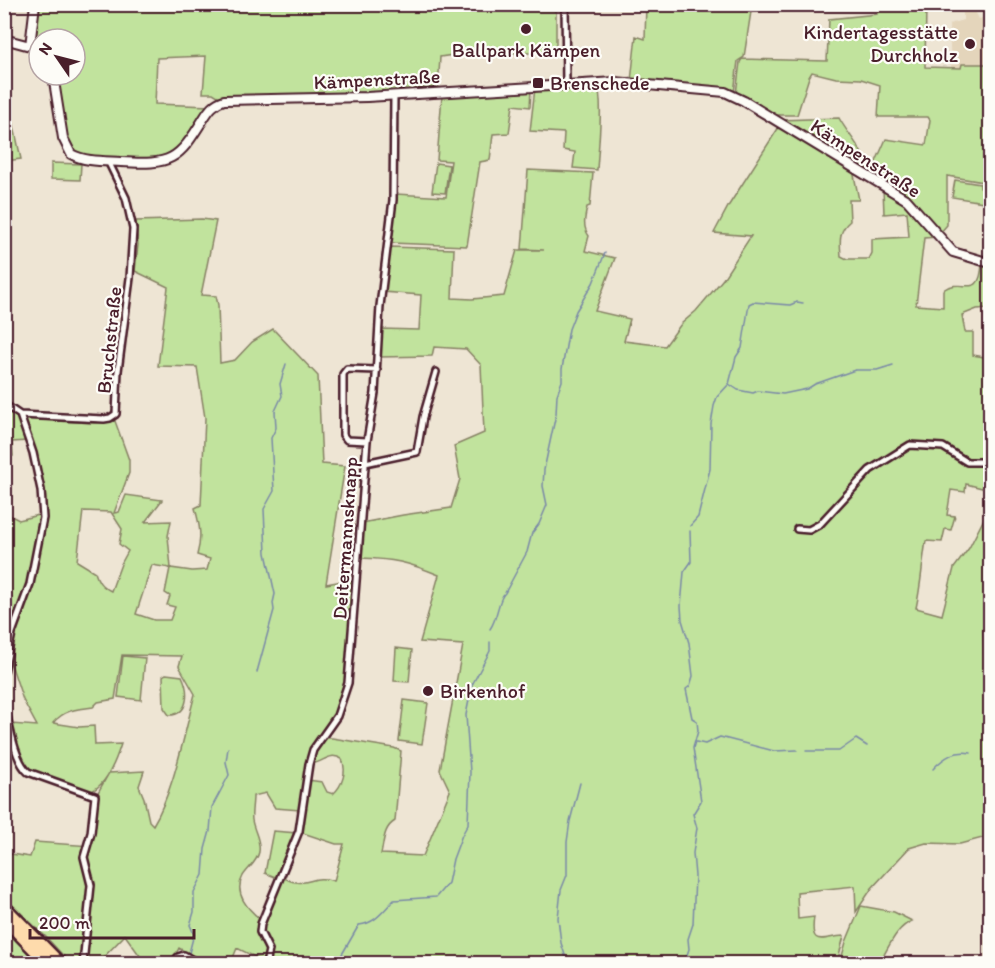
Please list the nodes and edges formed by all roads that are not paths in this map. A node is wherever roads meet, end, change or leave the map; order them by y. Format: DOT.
graph roads {
  1 [pos="35,4"];
  2 [pos="565,4"];
  3 [pos="32,27"];
  4 [pos="4,39"];
  5 [pos="27,45"];
  6 [pos="566,84"];
  7 [pos="55,87"];
  8 [pos="394,96"];
  9 [pos="108,161"];
  10 [pos="990,263"];
  11 [pos="377,370"];
  12 [pos="436,372"];
  13 [pos="4,404"];
  14 [pos="20,415"];
  15 [pos="367,441"];
  16 [pos="990,462"];
  17 [pos="365,463"];
  18 [pos="796,529"];
  19 [pos="4,672"];
  20 [pos="4,703"];
  21 [pos="4,906"];
  22 [pos="4,919"];
  23 [pos="42,950"];
  24 [pos="48,963"];
  25 [pos="61,963"];
  26 [pos="83,963"];
  27 [pos="173,963"];
  28 [pos="199,963"];
  29 [pos="266,963"];
  1 -- 3 [label="street"];
  2 -- 6 [label="street"];
  4 -- 5 [label="street"];
  6 -- 8 [label="street, Kämpenstraße"];
  6 -- 10 [label="street, Kämpenstraße"];
  7 -- 9 [label="street, Kämpenstraße"];
  8 -- 9 [label="street, Kämpenstraße"];
  8 -- 11 [label="street, Deitermannsknapp"];
  9 -- 14 [label="street, Bruchstraße"];
  11 -- 15 [label="street, Deitermannsknapp"];
  11 -- 15 [label="street"];
  12 -- 17 [label="street"];
  13 -- 14 [label="street"];
  14 -- 19 [label="street"];
  15 -- 17 [label="street, Deitermannsknapp"];
  16 -- 18 [label="street"];
  17 -- 29 [label="street, Deitermannsknapp"];
  20 -- 26 [label="street"];
  21 -- 23 [label="highway"];
  22 -- 23 [label="highway"];
  23 -- 24 [label="highway"];
  23 -- 25 [label="highway"];
  27 -- 28 [label="street"];
}
